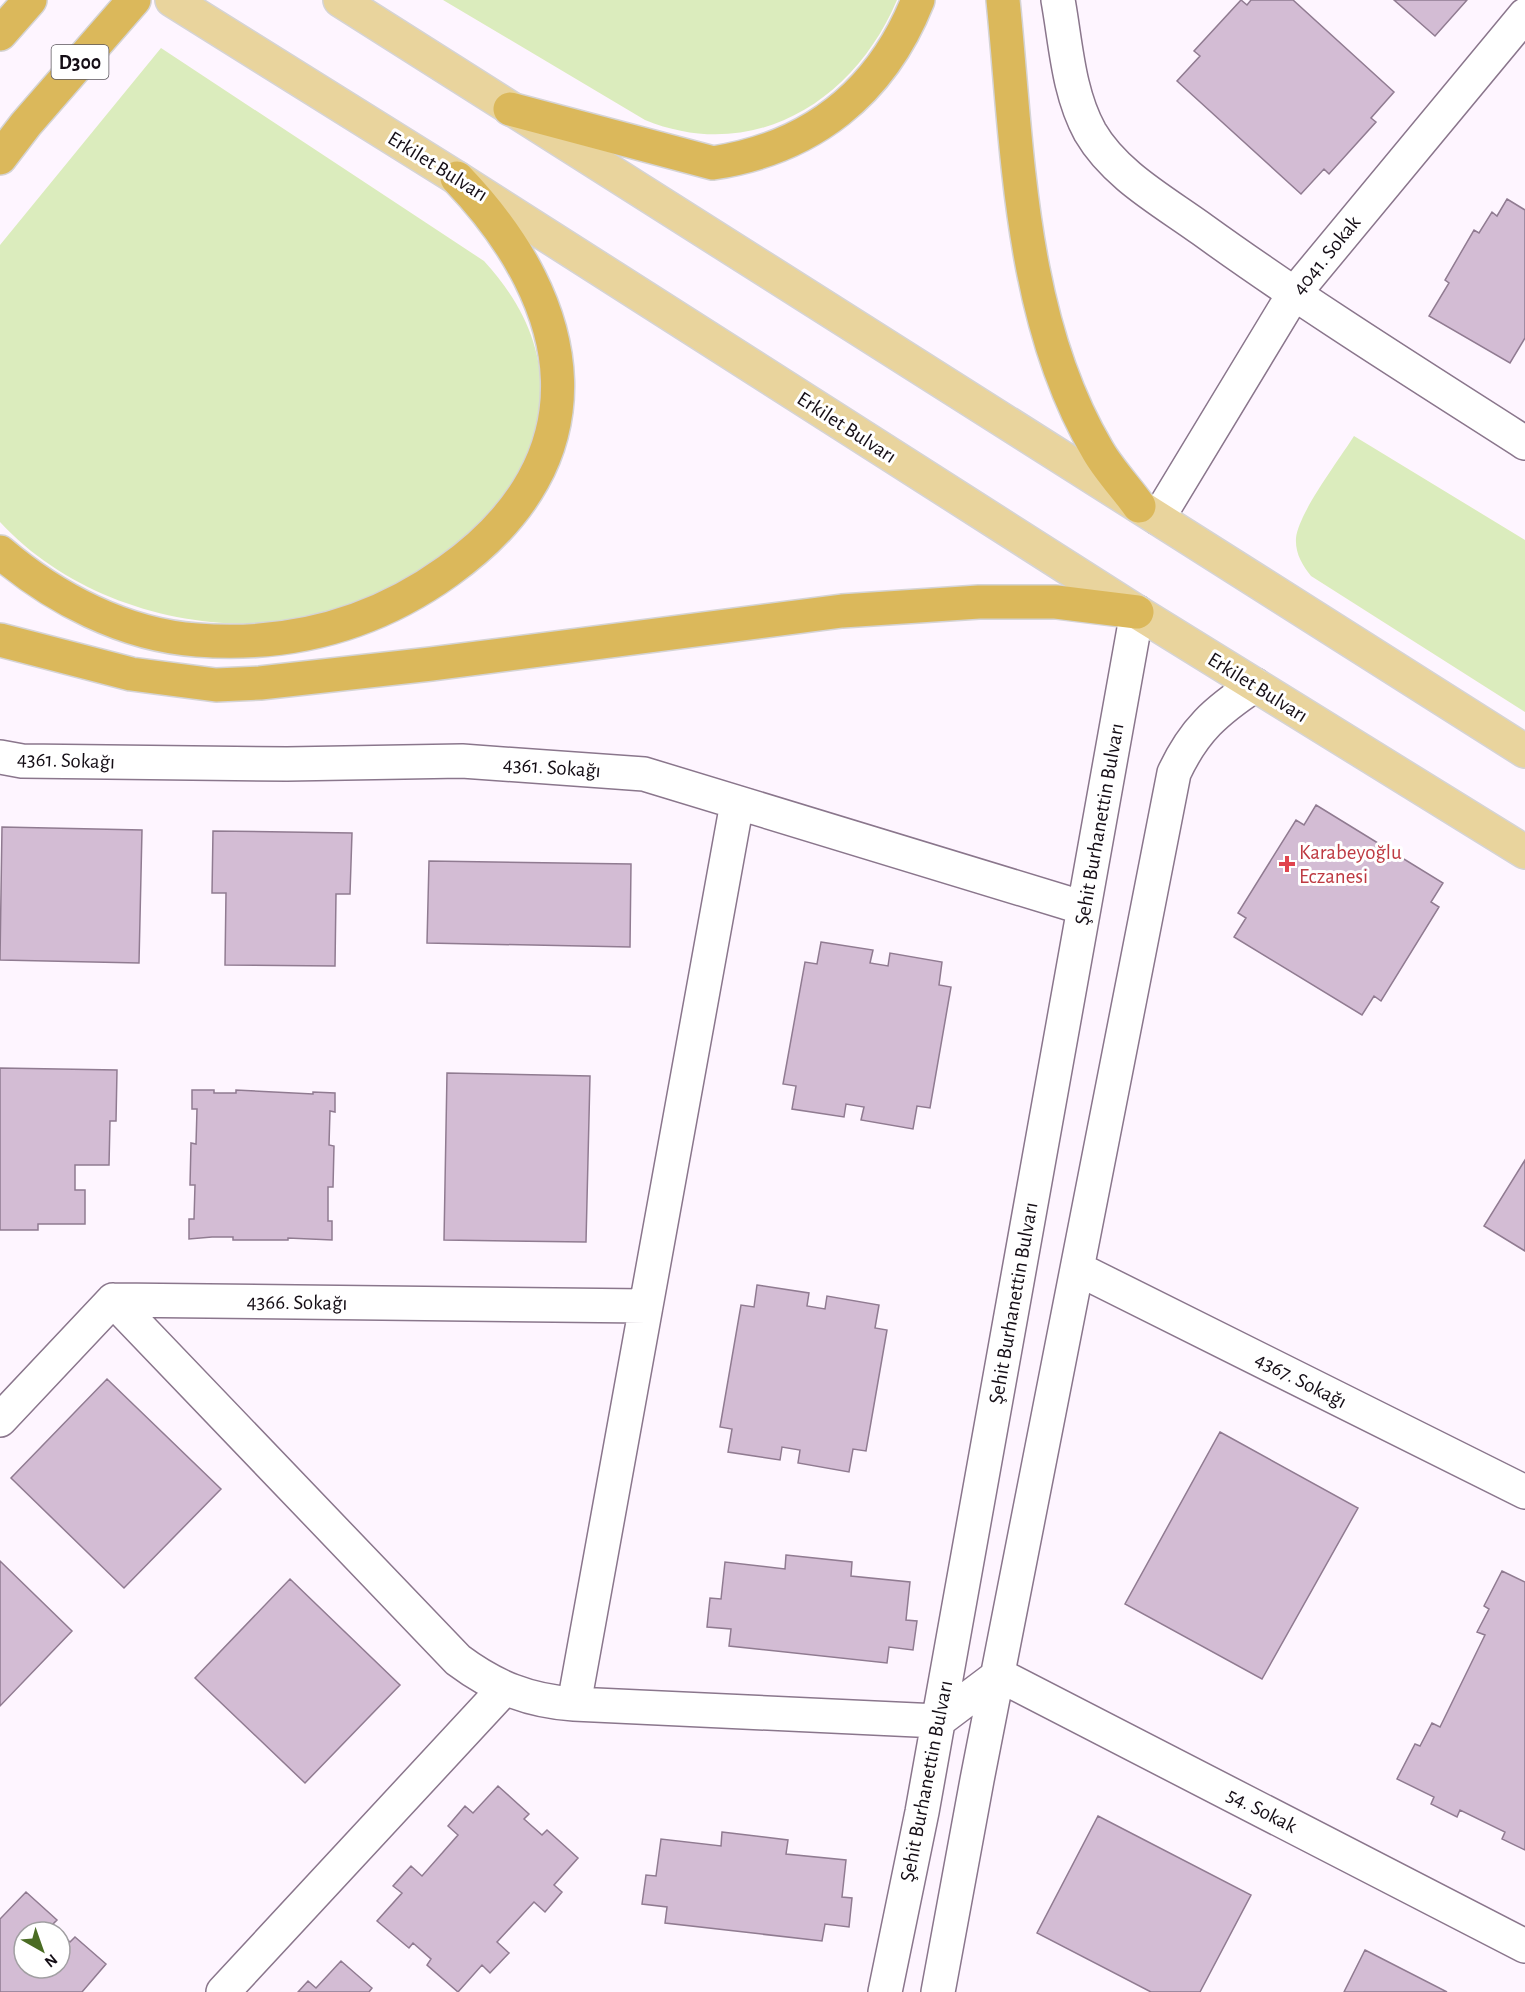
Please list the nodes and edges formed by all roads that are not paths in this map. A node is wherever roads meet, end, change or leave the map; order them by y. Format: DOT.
graph roads {
  1 [pos="30,0"];
  2 [pos="134,0"];
  3 [pos="172,0"];
  4 [pos="340,0"];
  5 [pos="918,0"];
  6 [pos="1003,0"];
  7 [pos="1059,0"];
  8 [pos="1525,15"];
  9 [pos="0,34"];
  10 [pos="510,109"];
  11 [pos="26,124"];
  12 [pos="0,153"];
  13 [pos="0,158"];
  14 [pos="457,178"];
  15 [pos="1293,295"];
  16 [pos="1525,443"];
  17 [pos="1149,512"];
  18 [pos="0,552"];
  19 [pos="1137,612"];
  20 [pos="0,640"];
  21 [pos="1255,685"];
  22 [pos="1525,751"];
  23 [pos="0,757"];
  24 [pos="736,803"];
  25 [pos="1525,852"];
  26 [pos="1084,908"];
  27 [pos="1078,1269"];
  28 [pos="113,1300"];
  29 [pos="646,1306"];
  30 [pos="0,1420"];
  31 [pos="1525,1492"];
  32 [pos="999,1675"];
  33 [pos="504,1689"];
  34 [pos="574,1704"];
  35 [pos="938,1721"];
  36 [pos="1525,1946"];
  37 [pos="223,1992"];
  38 [pos="885,1992"];
  39 [pos="938,1992"];
  1 -- 9 [label="highway"];
  2 -- 11 [label="highway, D300"];
  3 -- 14 [label="main road, Erkilet Bulvarı"];
  4 -- 10 [label="main road"];
  5 -- 10 [label="highway"];
  6 -- 17 [label="highway"];
  7 -- 15 [label="street"];
  8 -- 15 [label="street, 4041. Sokak"];
  10 -- 17 [label="main road"];
  11 -- 12 [label="highway, D300"];
  11 -- 13 [label="highway"];
  14 -- 18 [label="highway"];
  14 -- 19 [label="main road, Erkilet Bulvarı"];
  15 -- 16 [label="street"];
  15 -- 17 [label="street, 4041. Sokak"];
  17 -- 22 [label="main road"];
  19 -- 20 [label="highway"];
  19 -- 21 [label="main road, Erkilet Bulvarı"];
  19 -- 26 [label="street, Şehit Burhanettin Bulvarı"];
  21 -- 25 [label="main road, Erkilet Bulvarı"];
  21 -- 27 [label="street"];
  23 -- 24 [label="street, 4361. Sokağı"];
  24 -- 26 [label="street, 4361. Sokağı"];
  24 -- 29 [label="street"];
  26 -- 35 [label="street, Şehit Burhanettin Bulvarı"];
  27 -- 31 [label="street, 4367. Sokağı"];
  27 -- 32 [label="street"];
  28 -- 29 [label="street, 4366. Sokağı"];
  28 -- 30 [label="street"];
  28 -- 33 [label="street"];
  29 -- 34 [label="street"];
  32 -- 35 [label="street"];
  32 -- 36 [label="street, 54. Sokak"];
  32 -- 39 [label="street"];
  33 -- 34 [label="street"];
  33 -- 37 [label="street"];
  34 -- 35 [label="street"];
  35 -- 38 [label="street, Şehit Burhanettin Bulvarı"];
}
